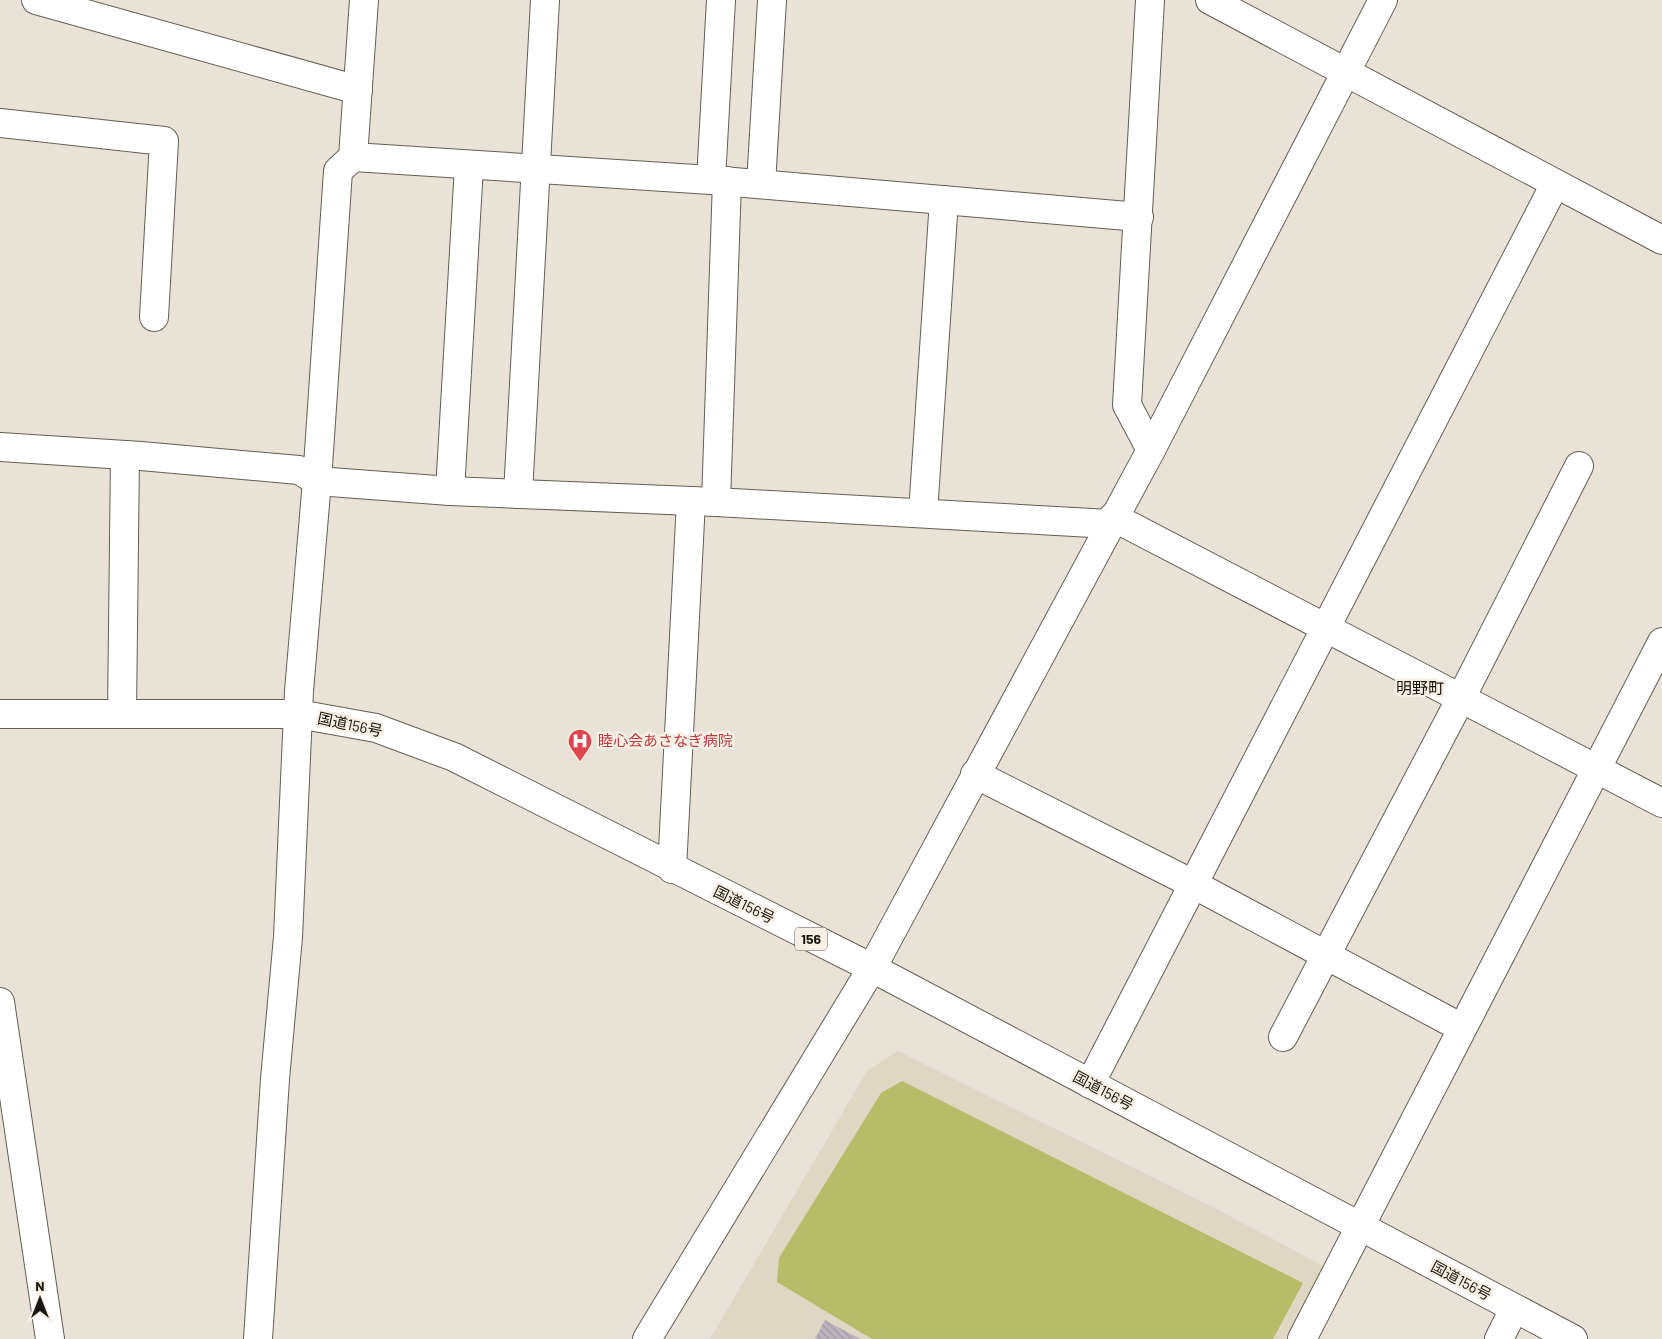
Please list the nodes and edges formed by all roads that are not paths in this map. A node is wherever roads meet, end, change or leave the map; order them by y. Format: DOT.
graph roads {
  1 [pos="36,0"];
  2 [pos="364,0"];
  3 [pos="545,0"];
  4 [pos="721,0"];
  5 [pos="772,0"];
  6 [pos="1150,0"];
  7 [pos="1210,0"];
  8 [pos="1383,0"];
  9 [pos="1345,73"];
  10 [pos="358,90"];
  11 [pos="0,123"];
  12 [pos="353,157"];
  13 [pos="469,166"];
  14 [pos="536,170"];
  15 [pos="719,180"];
  16 [pos="761,184"];
  17 [pos="1555,184"];
  18 [pos="944,200"];
  19 [pos="1139,217"];
  20 [pos="1662,240"];
  21 [pos="154,317"];
  22 [pos="0,447"];
  23 [pos="1151,450"];
  24 [pos="125,455"];
  25 [pos="1579,466"];
  26 [pos="317,481"];
  27 [pos="450,491"];
  28 [pos="518,494"];
  29 [pos="703,501"];
  30 [pos="922,513"];
  31 [pos="1112,521"];
  32 [pos="1327,628"];
  33 [pos="1662,642"];
  34 [pos="1460,700"];
  35 [pos="0,714"];
  36 [pos="122,714"];
  37 [pos="298,714"];
  38 [pos="1595,768"];
  39 [pos="975,774"];
  40 [pos="1662,803"];
  41 [pos="672,869"];
  42 [pos="1193,884"];
  43 [pos="1326,955"];
  44 [pos="872,968"];
  45 [pos="0,1002"];
  46 [pos="1462,1028"];
  47 [pos="1283,1037"];
  48 [pos="1090,1084"];
  49 [pos="1360,1228"];
  50 [pos="1514,1309"];
  51 [pos="50,1339"];
  52 [pos="258,1339"];
  53 [pos="647,1339"];
  54 [pos="1302,1339"];
  55 [pos="1499,1339"];
  56 [pos="1573,1339"];
  1 -- 10 [label="main road"];
  2 -- 10 [label="main road"];
  3 -- 14 [label="main road"];
  4 -- 15 [label="main road"];
  5 -- 16 [label="main road"];
  6 -- 19 [label="main road"];
  7 -- 9 [label="main road"];
  8 -- 9 [label="main road"];
  9 -- 17 [label="main road"];
  9 -- 23 [label="main road"];
  10 -- 12 [label="main road"];
  11 -- 21 [label="main road"];
  12 -- 13 [label="main road"];
  12 -- 26 [label="main road"];
  13 -- 14 [label="main road"];
  13 -- 27 [label="main road"];
  14 -- 15 [label="main road"];
  14 -- 28 [label="main road"];
  15 -- 16 [label="main road"];
  15 -- 29 [label="main road"];
  16 -- 18 [label="main road"];
  17 -- 20 [label="main road"];
  17 -- 32 [label="main road"];
  18 -- 19 [label="main road"];
  18 -- 30 [label="main road"];
  19 -- 23 [label="main road"];
  22 -- 24 [label="main road"];
  23 -- 31 [label="main road"];
  24 -- 26 [label="main road"];
  24 -- 36 [label="main road"];
  25 -- 34 [label="main road"];
  26 -- 27 [label="main road"];
  26 -- 37 [label="main road"];
  27 -- 28 [label="main road"];
  28 -- 29 [label="main road"];
  29 -- 30 [label="main road"];
  29 -- 41 [label="main road"];
  30 -- 31 [label="main road"];
  31 -- 32 [label="main road"];
  31 -- 39 [label="main road"];
  32 -- 34 [label="main road"];
  32 -- 42 [label="main road"];
  33 -- 38 [label="main road"];
  34 -- 38 [label="main road"];
  34 -- 43 [label="main road"];
  35 -- 36 [label="main road, 国道156号 / 156"];
  36 -- 37 [label="main road, 国道156号 / 156"];
  37 -- 41 [label="main road, 国道156号 / 156"];
  37 -- 52 [label="main road"];
  38 -- 40 [label="main road"];
  38 -- 46 [label="main road"];
  39 -- 42 [label="main road"];
  39 -- 44 [label="main road"];
  41 -- 44 [label="main road, 国道156号 / 156"];
  42 -- 43 [label="main road"];
  42 -- 48 [label="main road"];
  43 -- 46 [label="main road"];
  43 -- 47 [label="main road"];
  44 -- 48 [label="main road, 国道156号 / 156"];
  44 -- 53 [label="main road"];
  45 -- 51 [label="main road"];
  46 -- 49 [label="main road"];
  48 -- 49 [label="main road, 国道156号 / 156"];
  49 -- 50 [label="main road, 国道156号 / 156"];
  49 -- 54 [label="main road"];
  50 -- 55 [label="main road"];
  50 -- 56 [label="main road, 国道156号 / 156"];
}
